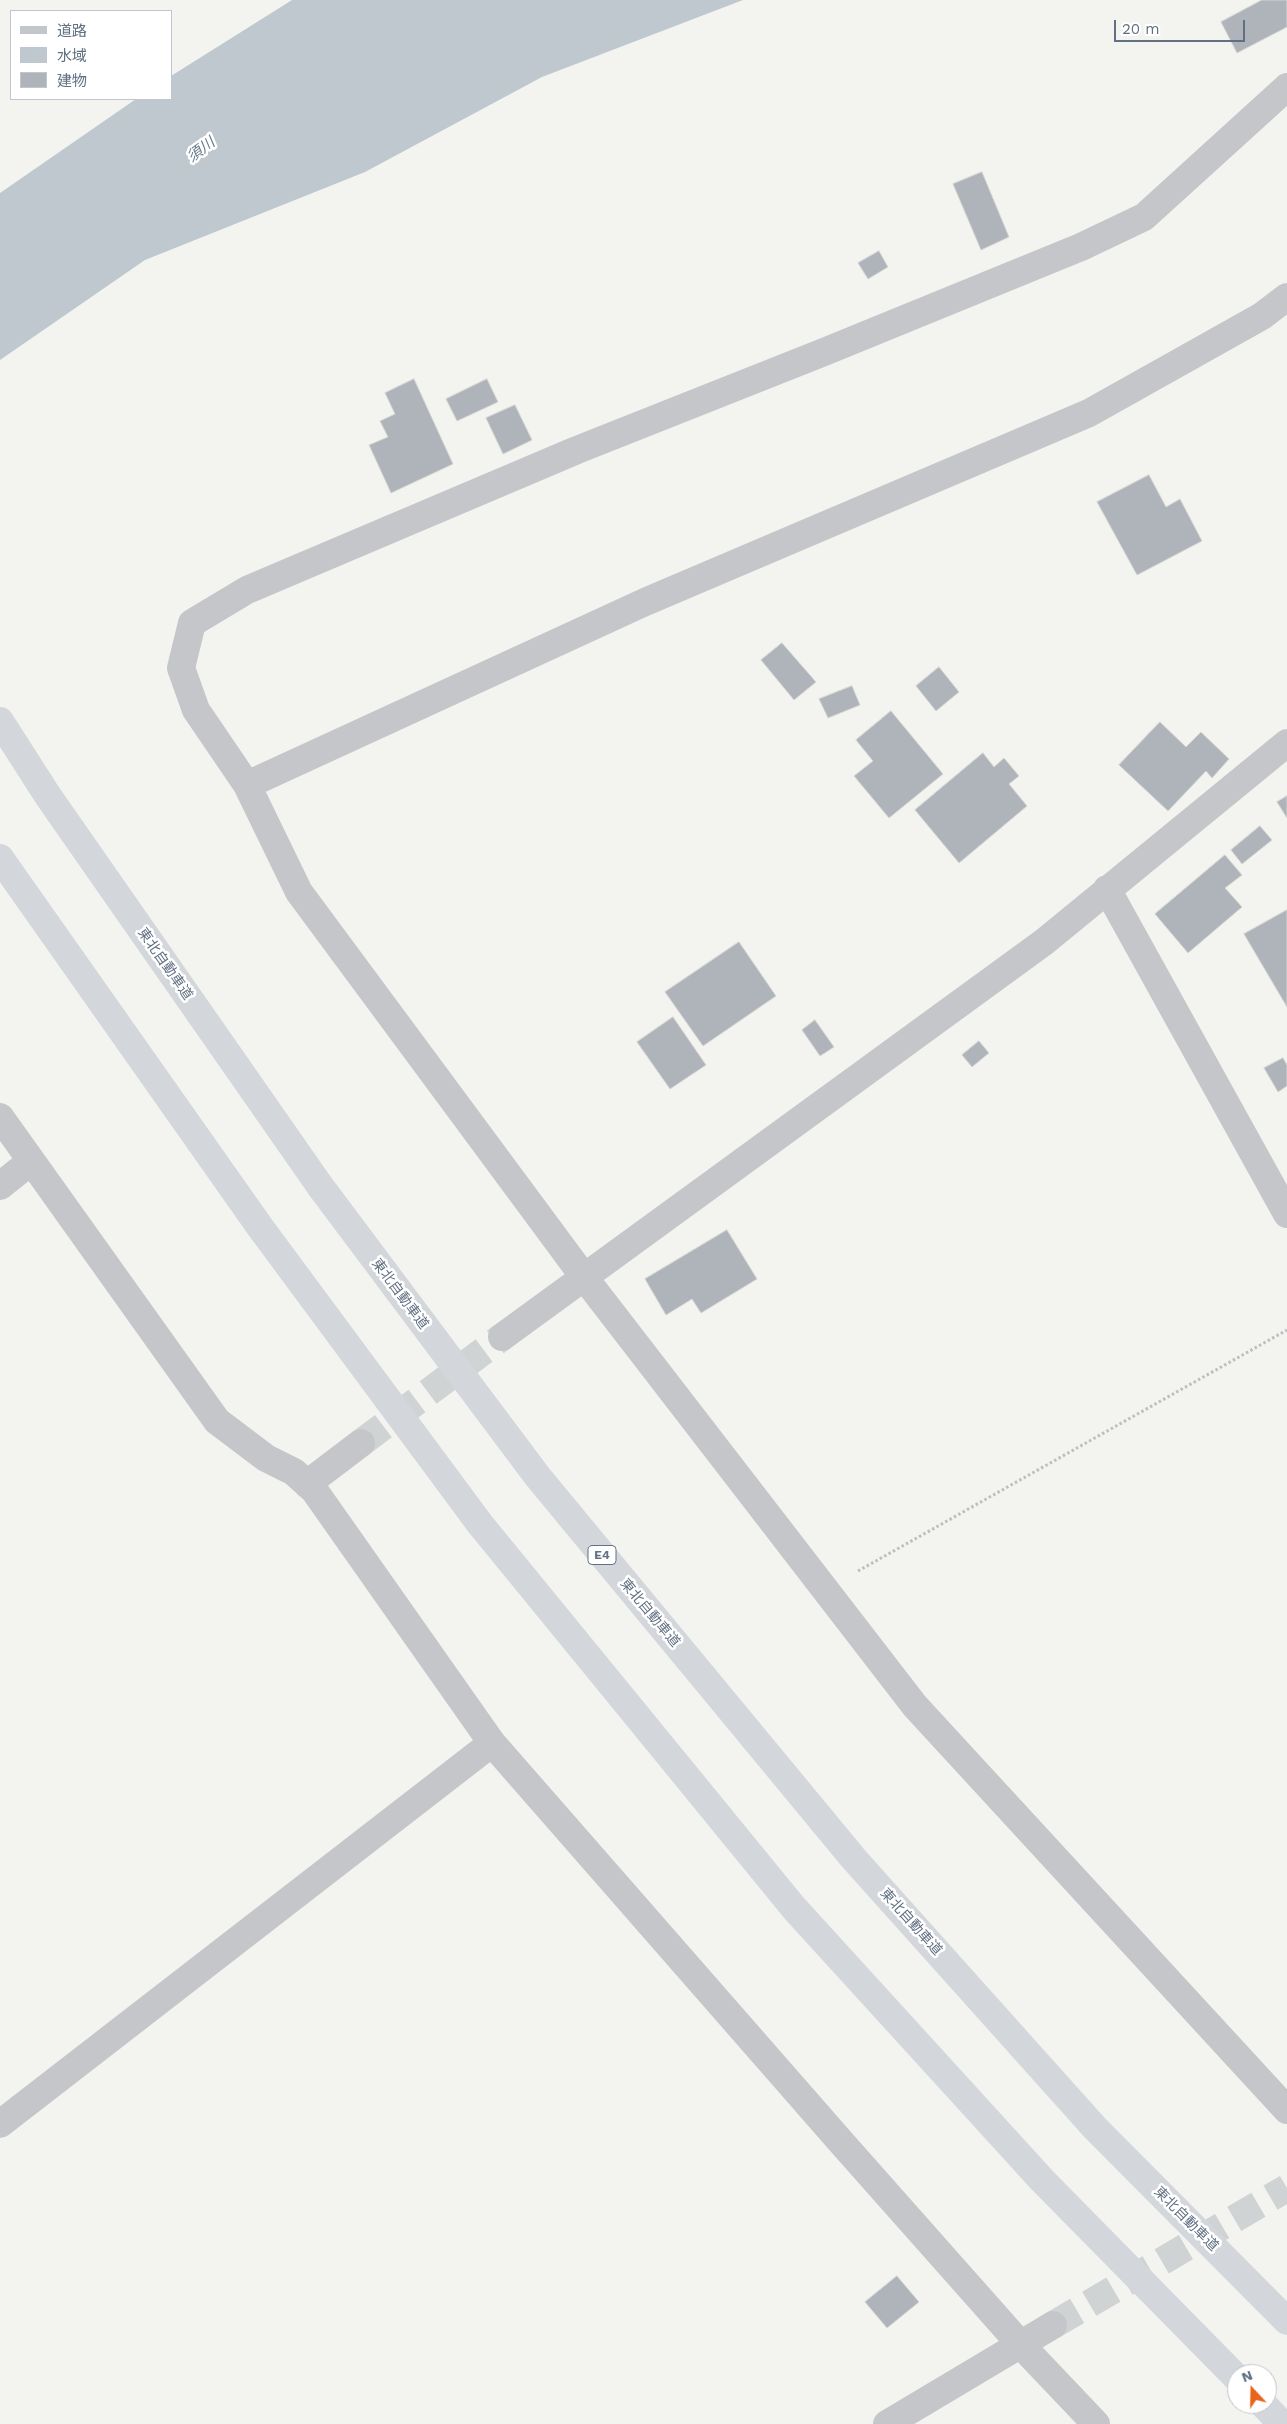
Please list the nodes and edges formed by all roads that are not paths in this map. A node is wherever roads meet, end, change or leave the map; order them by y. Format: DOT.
graph roads {
  1 [pos="1287,87"];
  2 [pos="1287,296"];
  3 [pos="0,721"];
  4 [pos="1287,742"];
  5 [pos="248,785"];
  6 [pos="0,858"];
  7 [pos="1107,890"];
  8 [pos="0,1117"];
  9 [pos="30,1162"];
  10 [pos="0,1186"];
  11 [pos="1287,1214"];
  12 [pos="584,1277"];
  13 [pos="502,1337"];
  14 [pos="361,1443"];
  15 [pos="307,1484"];
  16 [pos="492,1743"];
  17 [pos="1287,2110"];
  18 [pos="0,2124"];
  19 [pos="1287,2321"];
  20 [pos="1053,2325"];
  21 [pos="1021,2345"];
  22 [pos="1227,2368"];
  23 [pos="1272,2414"];
  24 [pos="887,2424"];
  25 [pos="1096,2424"];
  26 [pos="1282,2424"];
  1 -- 5 [label="street"];
  2 -- 5 [label="street"];
  3 -- 19 [label="highway, 東北自動車道 / E4"];
  4 -- 7 [label="street"];
  5 -- 12 [label="street"];
  6 -- 22 [label="highway"];
  7 -- 11 [label="street"];
  7 -- 12 [label="street"];
  8 -- 9 [label="street"];
  9 -- 10 [label="street"];
  9 -- 15 [label="street"];
  12 -- 13 [label="street"];
  12 -- 17 [label="street"];
  14 -- 15 [label="street"];
  15 -- 16 [label="street"];
  16 -- 18 [label="street"];
  16 -- 21 [label="street"];
  20 -- 21 [label="street"];
  21 -- 24 [label="street"];
  21 -- 25 [label="street"];
  23 -- 26 [label="highway"];
}
